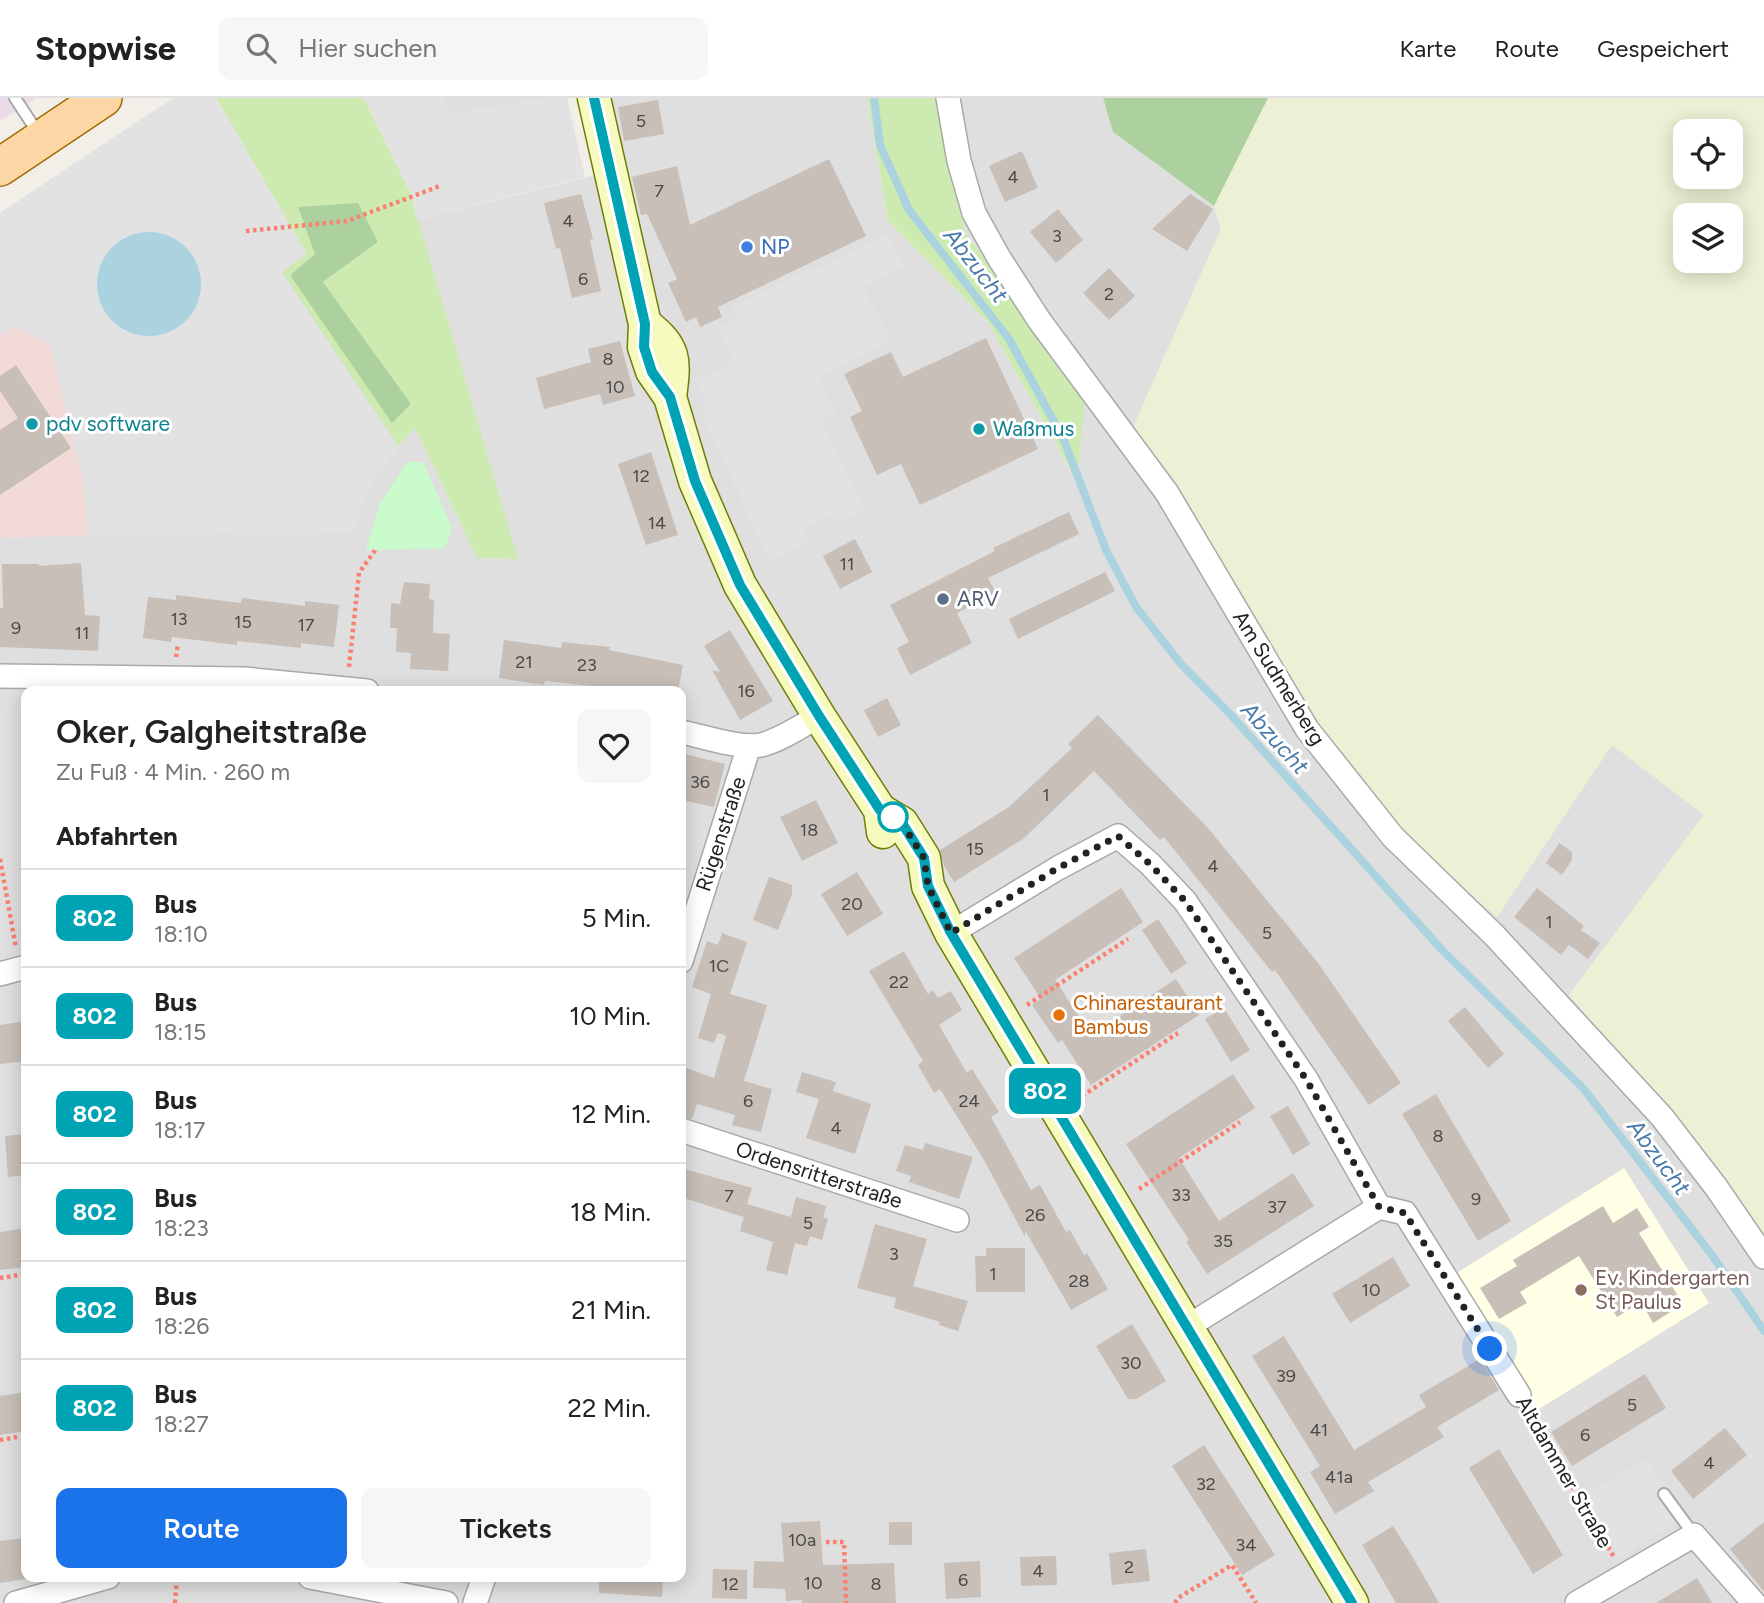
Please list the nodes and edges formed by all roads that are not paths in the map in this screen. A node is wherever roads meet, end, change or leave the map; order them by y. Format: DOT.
graph roads {
  1 [pos="15,98"];
  2 [pos="103,98"];
  3 [pos="594,98"];
  4 [pos="948,98"];
  5 [pos="42,139"];
  6 [pos="0,167"];
  7 [pos="0,677"];
  8 [pos="244,685"];
  9 [pos="267,686"];
  10 [pos="819,716"];
  11 [pos="686,733"];
  12 [pos="749,746"];
  13 [pos="951,933"];
  14 [pos="686,945"];
  15 [pos="686,1132"];
  16 [pos="1379,1207"];
  17 [pos="957,1220"];
  18 [pos="1764,1258"];
  19 [pos="1187,1327"];
  20 [pos="1519,1395"];
  21 [pos="1664,1494"];
  22 [pos="1694,1535"];
  23 [pos="90,1582"];
  24 [pos="336,1582"];
  25 [pos="482,1582"];
  26 [pos="16,1603"];
  27 [pos="446,1603"];
  28 [pos="475,1603"];
  29 [pos="1352,1603"];
  30 [pos="1577,1603"];
  31 [pos="1754,1603"];
  1 -- 5 [label="lane"];
  2 -- 5 [label="main road"];
  3 -- 10 [label="main road"];
  4 -- 18 [label="street, Am Sudmerberg"];
  5 -- 6 [label="main road"];
  7 -- 8 [label="street"];
  8 -- 9 [label="street"];
  10 -- 12 [label="street"];
  10 -- 13 [label="main road"];
  11 -- 12 [label="street"];
  12 -- 14 [label="street, Rügenstraße"];
  13 -- 16 [label="street"];
  13 -- 19 [label="main road"];
  15 -- 17 [label="street, Ordensritterstraße"];
  16 -- 19 [label="street"];
  16 -- 20 [label="street, Altdammer Straße"];
  19 -- 29 [label="main road"];
  21 -- 22 [label="lane"];
  22 -- 30 [label="street"];
  22 -- 31 [label="street"];
  23 -- 26 [label="street"];
  24 -- 27 [label="street"];
  25 -- 28 [label="street"];
}
